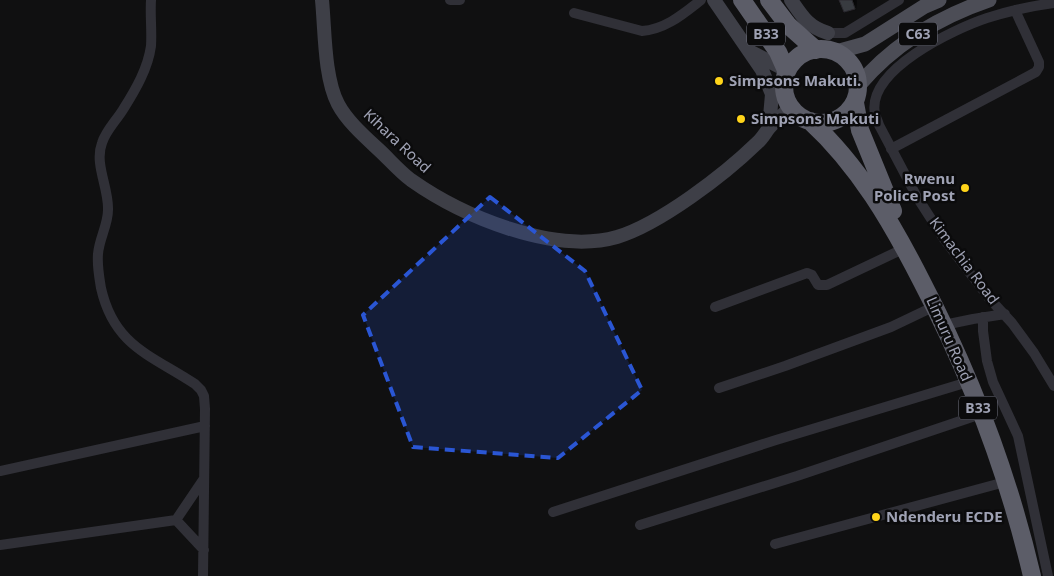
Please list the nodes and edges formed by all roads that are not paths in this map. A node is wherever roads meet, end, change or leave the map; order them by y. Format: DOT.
graph roads {
  1 [pos="151,0"];
  2 [pos="322,0"];
  3 [pos="450,0"];
  4 [pos="460,0"];
  5 [pos="701,0"];
  6 [pos="714,0"];
  7 [pos="742,0"];
  8 [pos="769,0"];
  9 [pos="791,0"];
  10 [pos="899,0"];
  11 [pos="939,0"];
  12 [pos="989,0"];
  13 [pos="1054,3"];
  14 [pos="882,4"];
  15 [pos="1015,10"];
  16 [pos="574,14"];
  17 [pos="828,33"];
  18 [pos="816,50"];
  19 [pos="750,52"];
  20 [pos="836,52"];
  21 [pos="786,70"];
  22 [pos="859,85"];
  23 [pos="855,103"];
  24 [pos="791,107"];
  25 [pos="810,121"];
  26 [pos="769,128"];
  27 [pos="891,149"];
  28 [pos="905,248"];
  29 [pos="935,306"];
  30 [pos="715,307"];
  31 [pos="1005,314"];
  32 [pos="983,317"];
  33 [pos="944,325"];
  34 [pos="968,382"];
  35 [pos="1053,383"];
  36 [pos="719,388"];
  37 [pos="981,414"];
  38 [pos="205,426"];
  39 [pos="0,472"];
  40 [pos="204,479"];
  41 [pos="1005,482"];
  42 [pos="553,512"];
  43 [pos="176,520"];
  44 [pos="640,525"];
  45 [pos="775,544"];
  46 [pos="0,545"];
  47 [pos="204,550"];
  48 [pos="203,576"];
  49 [pos="1032,576"];
  50 [pos="1048,576"];
  1 -- 38 [label="street"];
  2 -- 26 [label="main road, Kihara Road"];
  3 -- 4 [label="street"];
  5 -- 16 [label="street"];
  6 -- 19 [label="main road"];
  7 -- 21 [label="highway, B33"];
  8 -- 18 [label="highway, B33"];
  9 -- 17 [label="main road"];
  10 -- 14 [label="street"];
  11 -- 20 [label="main road, C63"];
  12 -- 22 [label="main road, C63"];
  13 -- 15 [label="street, Kimachia Road"];
  14 -- 17 [label="street"];
  15 -- 27 [label="street, Kimachia Road"];
  15 -- 27 [label="street"];
  18 -- 20 [label="highway"];
  18 -- 21 [label="highway"];
  19 -- 21 [label="main road"];
  19 -- 26 [label="main road"];
  20 -- 22 [label="highway"];
  21 -- 24 [label="highway"];
  22 -- 23 [label="highway"];
  23 -- 25 [label="highway"];
  23 -- 28 [label="highway, Limuru Road / B33"];
  24 -- 25 [label="highway"];
  24 -- 26 [label="main road, Kihara Road"];
  25 -- 28 [label="highway, Limuru Road / B33"];
  27 -- 31 [label="street, Kimachia Road"];
  28 -- 29 [label="highway, Limuru Road / B33"];
  28 -- 30 [label="street"];
  29 -- 33 [label="highway, Limuru Road / B33"];
  29 -- 36 [label="street"];
  31 -- 32 [label="street"];
  31 -- 35 [label="street, Kimachia Road"];
  32 -- 33 [label="street"];
  32 -- 50 [label="street"];
  33 -- 34 [label="highway, Limuru Road / B33"];
  34 -- 37 [label="highway, Limuru Road / B33"];
  34 -- 42 [label="street"];
  37 -- 41 [label="highway, Limuru Road / B33"];
  37 -- 44 [label="street"];
  38 -- 39 [label="street"];
  38 -- 40 [label="street"];
  40 -- 43 [label="street"];
  40 -- 47 [label="street"];
  41 -- 45 [label="street"];
  41 -- 49 [label="highway, Limuru Road / B33"];
  43 -- 46 [label="street"];
  43 -- 47 [label="street"];
  47 -- 48 [label="street"];
}
